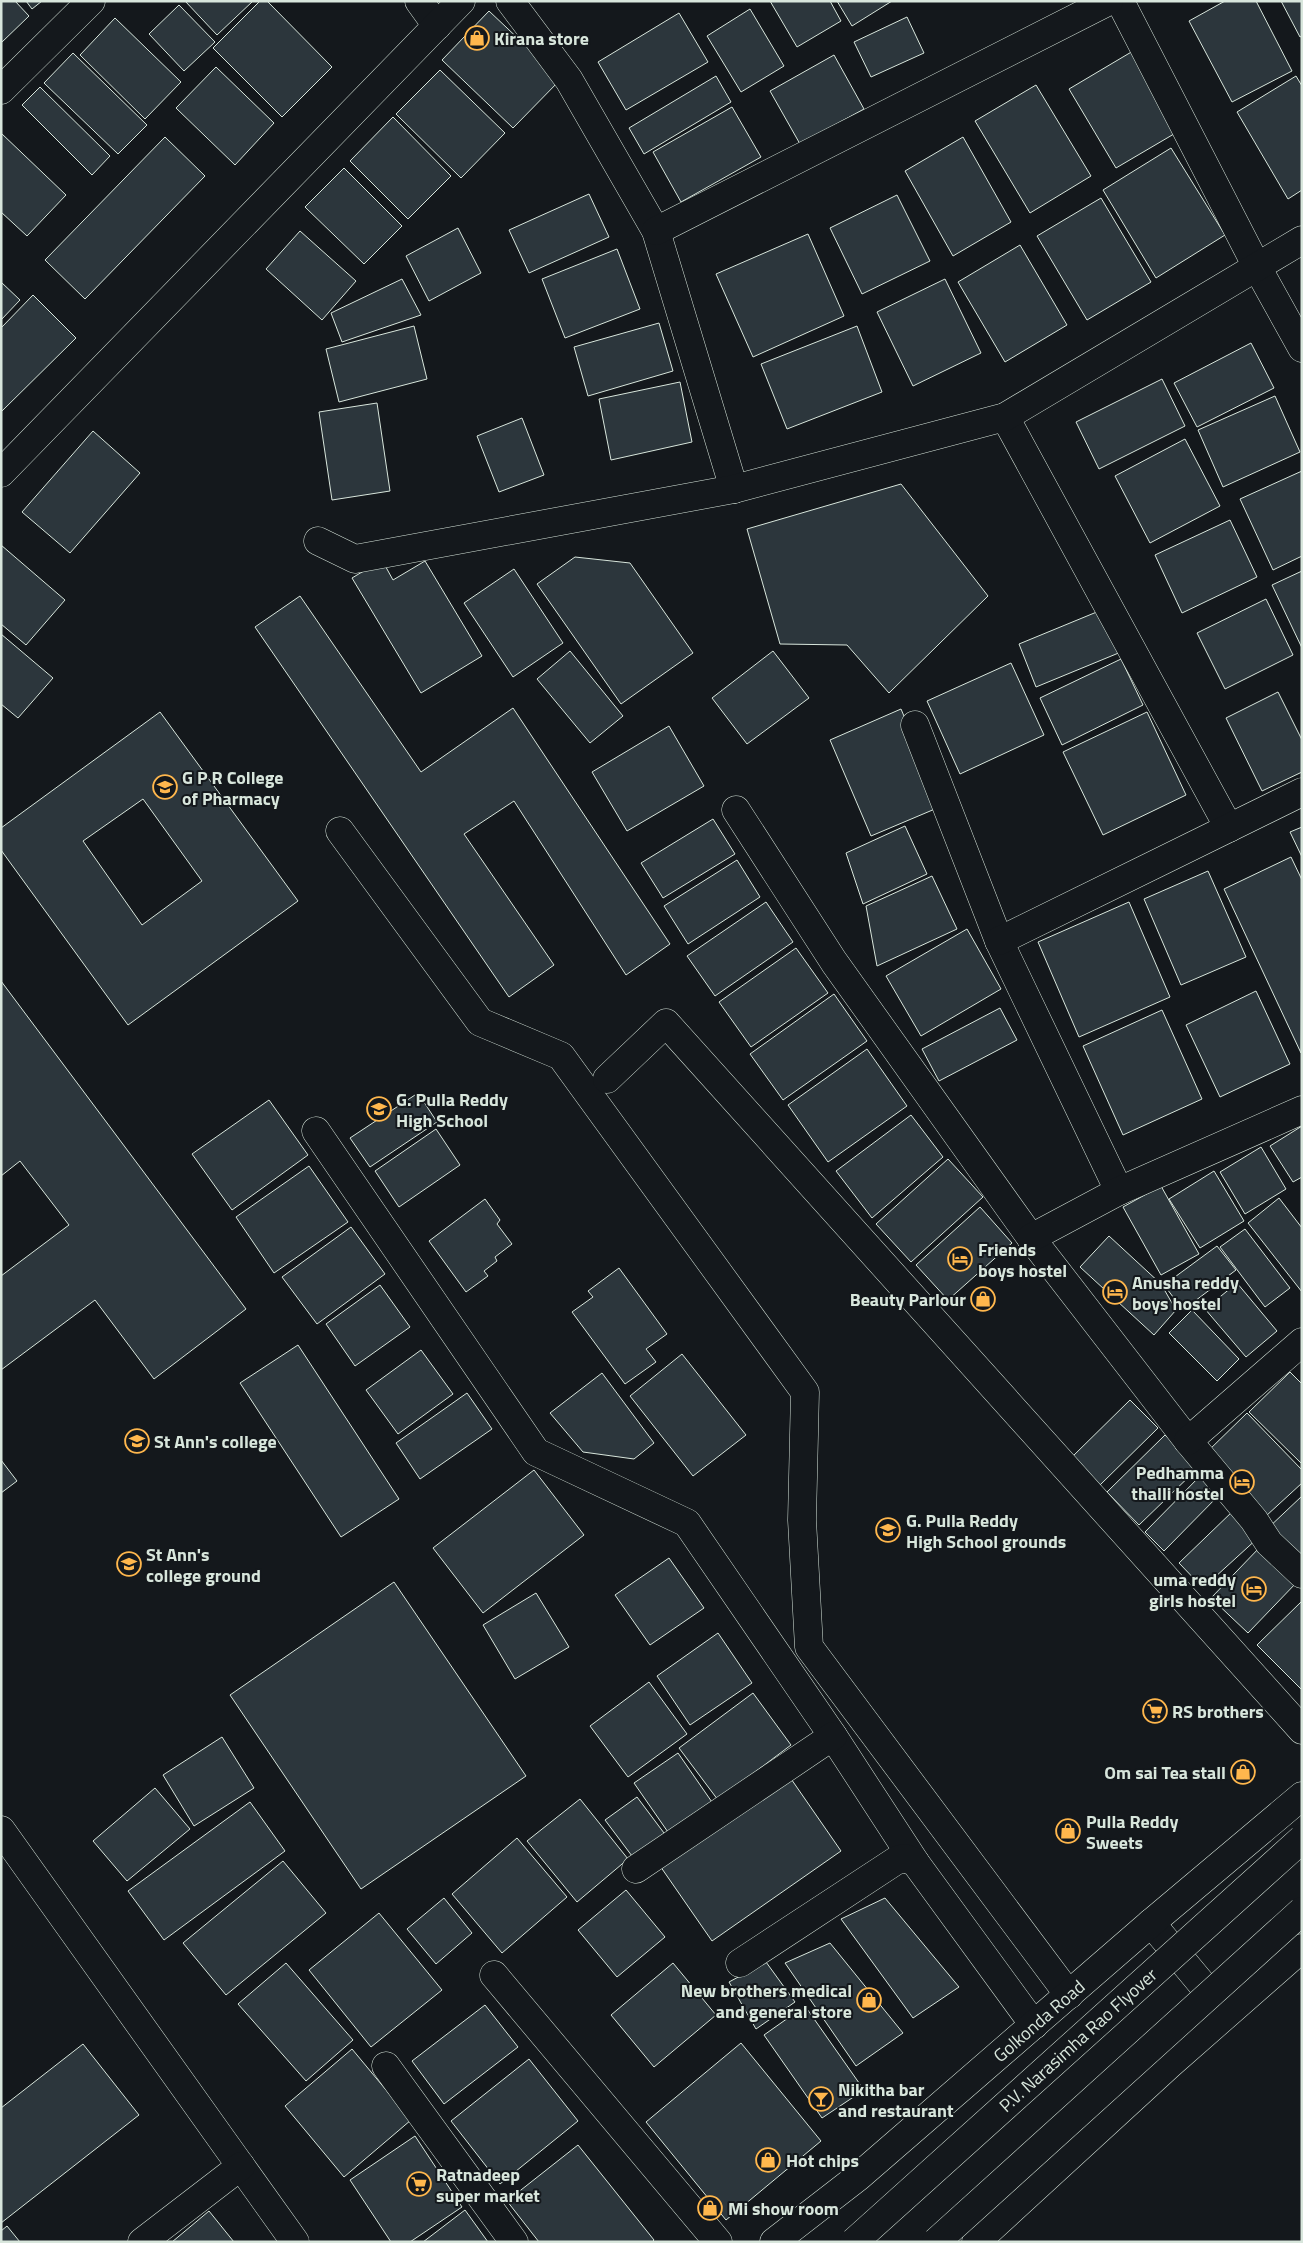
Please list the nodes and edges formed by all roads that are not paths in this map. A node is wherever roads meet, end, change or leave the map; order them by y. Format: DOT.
graph roads {
  1 [pos="90,1"];
  2 [pos="419,1"];
  3 [pos="461,1"];
  4 [pos="510,1"];
  5 [pos="1109,1"];
  6 [pos="1120,1"];
  7 [pos="438,26"];
  8 [pos="1,90"];
  9 [pos="656,231"];
  10 [pos="1302,240"];
  11 [pos="1257,267"];
  12 [pos="1302,348"];
  13 [pos="1005,417"];
  14 [pos="1,473"];
  15 [pos="734,489"];
  16 [pos="318,541"];
  17 [pos="915,725"];
  18 [pos="1302,792"];
  19 [pos="736,810"];
  20 [pos="1229,828"];
  21 [pos="340,831"];
  22 [pos="999,941"];
  23 [pos="607,1079"];
  24 [pos="1302,1110"];
  25 [pos="316,1131"];
  26 [pos="1119,1191"];
  27 [pos="1030,1238"];
  28 [pos="1302,1342"];
  29 [pos="1188,1441"];
  30 [pos="1302,1574"];
  31 [pos="1302,1730"];
  32 [pos="834,1736"];
  33 [pos="1302,1796"];
  34 [pos="1,1830"];
  35 [pos="1302,1838"];
  36 [pos="915,1862"];
  37 [pos="636,1868"];
  38 [pos="1302,1911"];
  39 [pos="1151,1923"];
  40 [pos="1302,1948"];
  41 [pos="740,1962"];
  42 [pos="494,1975"];
  43 [pos="1069,1995"];
  44 [pos="1227,2014"];
  45 [pos="1034,2025"];
  46 [pos="386,2066"];
  47 [pos="241,2166"];
  48 [pos="142,2242"];
  49 [pos="295,2242"];
  50 [pos="514,2242"];
  51 [pos="718,2242"];
  52 [pos="774,2242"];
  53 [pos="854,2242"];
  54 [pos="936,2242"];
  55 [pos="976,2242"];
  1 -- 8 [label="main road"];
  2 -- 7 [label="main road"];
  3 -- 7 [label="main road"];
  4 -- 9 [label="main road"];
  5 -- 9 [label="main road"];
  6 -- 11 [label="main road"];
  7 -- 14 [label="main road"];
  9 -- 15 [label="main road"];
  10 -- 11 [label="main road"];
  11 -- 12 [label="main road"];
  11 -- 13 [label="main road"];
  13 -- 15 [label="main road"];
  13 -- 20 [label="main road"];
  15 -- 16 [label="main road"];
  17 -- 22 [label="main road"];
  18 -- 20 [label="main road"];
  19 -- 27 [label="main road"];
  20 -- 22 [label="main road"];
  21 -- 43 [label="main road"];
  22 -- 26 [label="main road"];
  23 -- 31 [label="main road"];
  24 -- 26 [label="main road"];
  25 -- 32 [label="main road"];
  26 -- 27 [label="main road"];
  27 -- 29 [label="main road"];
  28 -- 29 [label="main road"];
  29 -- 30 [label="main road"];
  32 -- 36 [label="main road"];
  32 -- 37 [label="main road"];
  33 -- 39 [label="main road, Golkonda Road"];
  34 -- 47 [label="main road"];
  35 -- 53 [label="main road, P.V. Narasimha Rao Flyover, bridge"];
  36 -- 41 [label="main road"];
  36 -- 45 [label="main road"];
  38 -- 54 [label="main road, bridge"];
  39 -- 43 [label="main road, Golkonda Road"];
  39 -- 44 [label="main road"];
  40 -- 44 [label="main road"];
  42 -- 51 [label="main road"];
  43 -- 45 [label="main road, Golkonda Road"];
  44 -- 55 [label="main road"];
  45 -- 52 [label="main road, Golkonda Road"];
  46 -- 50 [label="main road"];
  47 -- 48 [label="main road"];
  47 -- 49 [label="main road"];
}
